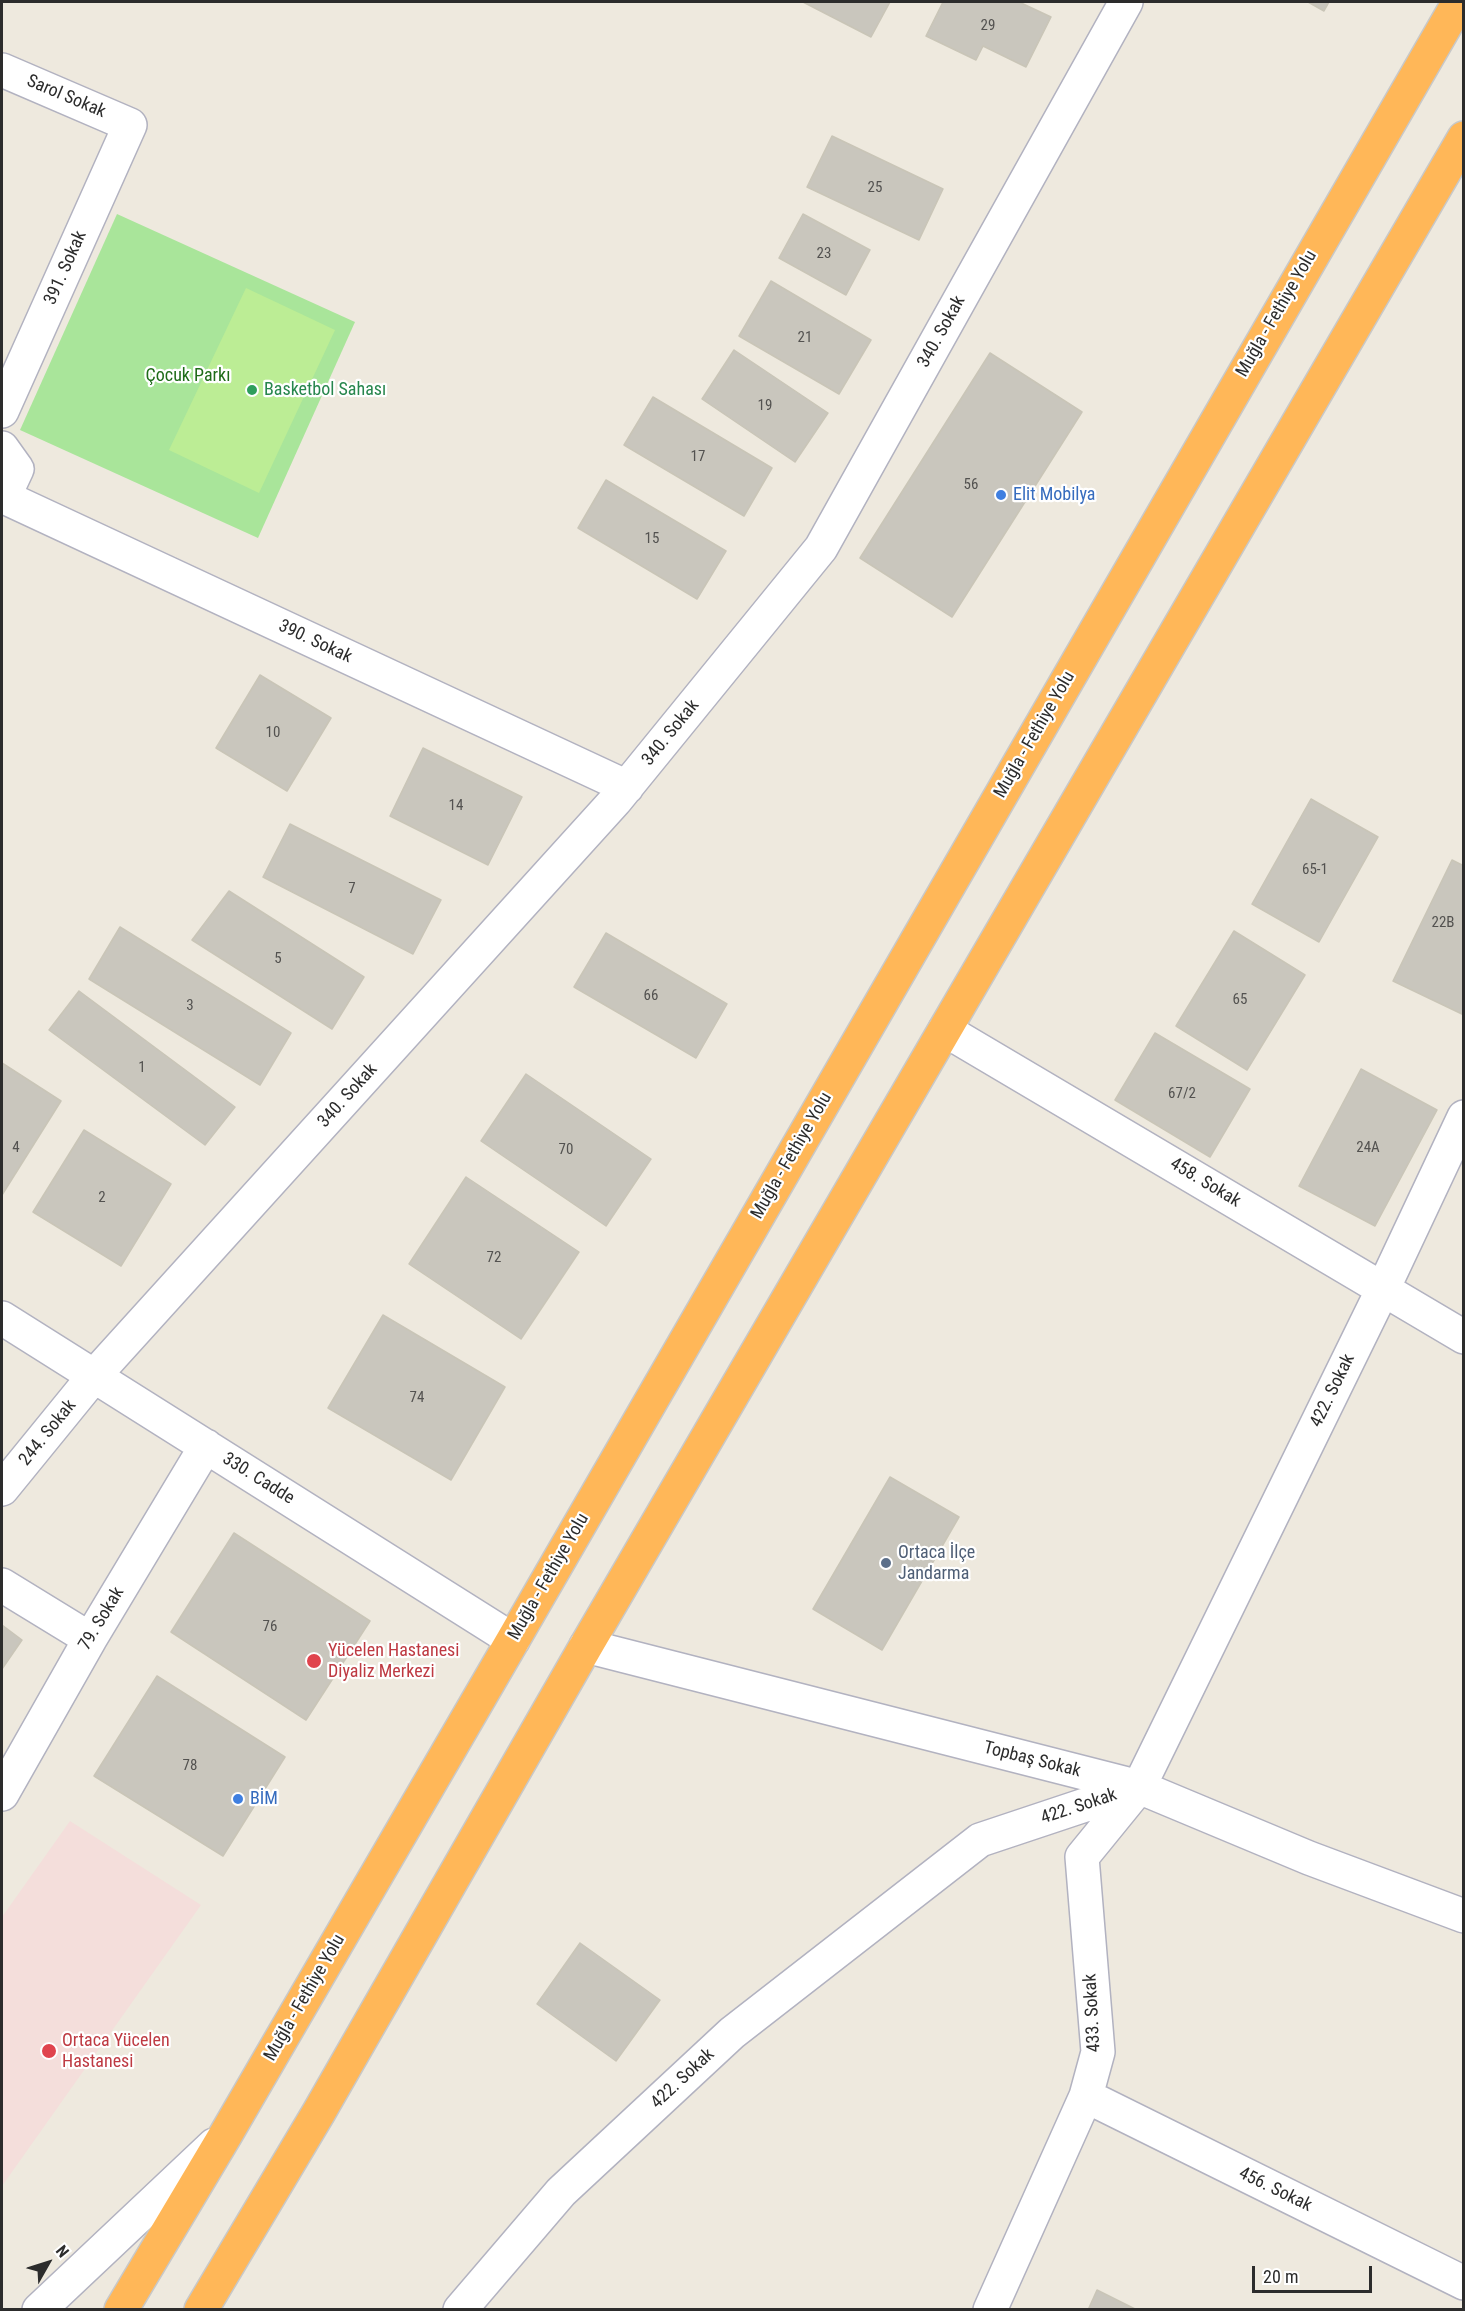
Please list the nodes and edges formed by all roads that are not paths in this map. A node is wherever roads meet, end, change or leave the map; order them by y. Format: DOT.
graph roads {
  1 [pos="1126,2"];
  2 [pos="1459,2"];
  3 [pos="2,70"];
  4 [pos="130,125"];
  5 [pos="1464,138"];
  6 [pos="2,411"];
  7 [pos="2,448"];
  8 [pos="627,787"];
  9 [pos="945,1030"];
  10 [pos="1464,1117"];
  11 [pos="1383,1289"];
  12 [pos="2,1318"];
  13 [pos="1464,1337"];
  14 [pos="94,1376"];
  15 [pos="206,1446"];
  16 [pos="2,1489"];
  17 [pos="2,1585"];
  18 [pos="90,1639"];
  19 [pos="513,1640"];
  20 [pos="586,1646"];
  21 [pos="1139,1787"];
  22 [pos="2,1794"];
  23 [pos="1464,1916"];
  24 [pos="1086,2096"];
  25 [pos="226,2134"];
  26 [pos="1464,2283"];
  27 [pos="39,2310"];
  28 [pos="121,2310"];
  29 [pos="201,2310"];
  30 [pos="460,2310"];
  31 [pos="990,2310"];
  1 -- 8 [label="street, 340. Sokak"];
  2 -- 19 [label="highway, Muğla - Fethiye Yolu"];
  3 -- 4 [label="street, Sarol Sokak"];
  4 -- 6 [label="street, 391. Sokak"];
  5 -- 9 [label="highway"];
  7 -- 8 [label="street, 390. Sokak"];
  8 -- 14 [label="street, 340. Sokak"];
  9 -- 11 [label="street, 458. Sokak"];
  9 -- 20 [label="highway"];
  10 -- 11 [label="street, 422. Sokak"];
  11 -- 13 [label="street, 458. Sokak"];
  11 -- 21 [label="street, 422. Sokak"];
  12 -- 14 [label="street, 330. Cadde"];
  14 -- 15 [label="street, 330. Cadde"];
  14 -- 16 [label="street, 244. Sokak"];
  15 -- 18 [label="street, 79. Sokak"];
  15 -- 19 [label="street, 330. Cadde"];
  17 -- 18 [label="street"];
  18 -- 22 [label="street, 79. Sokak"];
  19 -- 25 [label="highway, Muğla - Fethiye Yolu"];
  20 -- 21 [label="street, Topbaş Sokak"];
  20 -- 29 [label="highway"];
  21 -- 23 [label="street, Topbaş Sokak"];
  21 -- 24 [label="street, 433. Sokak"];
  21 -- 30 [label="street, 422. Sokak"];
  24 -- 26 [label="street, 456. Sokak"];
  24 -- 31 [label="street, 433. Sokak"];
  25 -- 27 [label="street"];
  25 -- 28 [label="highway, Muğla - Fethiye Yolu"];
}
